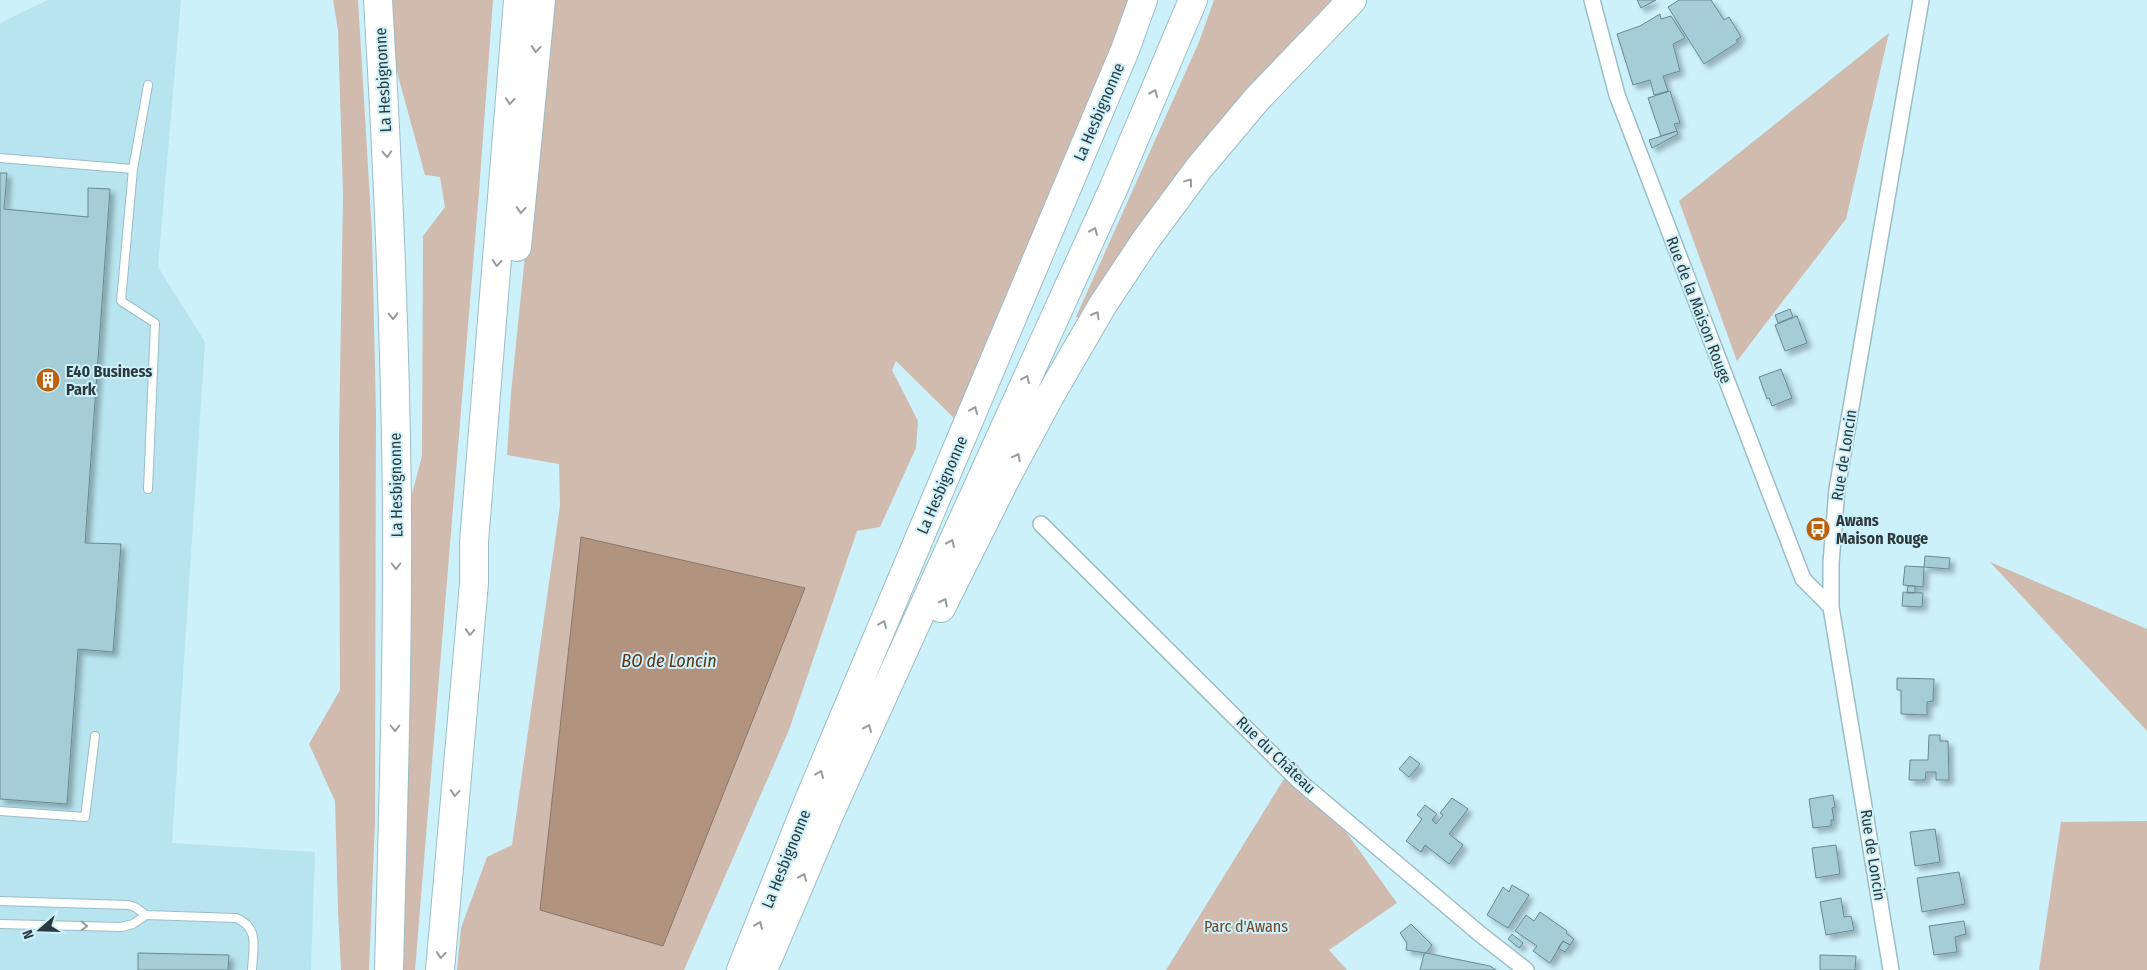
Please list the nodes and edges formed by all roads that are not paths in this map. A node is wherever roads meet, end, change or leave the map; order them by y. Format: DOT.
graph roads {
  1 [pos="378,0"];
  2 [pos="518,0"];
  3 [pos="541,0"];
  4 [pos="1143,0"];
  5 [pos="1193,0"];
  6 [pos="1352,0"];
  7 [pos="1592,0"];
  8 [pos="1921,0"];
  9 [pos="148,86"];
  10 [pos="0,158"];
  11 [pos="133,169"];
  12 [pos="148,489"];
  13 [pos="1042,524"];
  14 [pos="474,583"];
  15 [pos="1831,607"];
  16 [pos="902,651"];
  17 [pos="95,736"];
  18 [pos="0,812"];
  19 [pos="0,901"];
  20 [pos="146,915"];
  21 [pos="0,924"];
  22 [pos="252,970"];
  23 [pos="389,970"];
  24 [pos="440,970"];
  25 [pos="741,970"];
  26 [pos="763,970"];
  27 [pos="1526,970"];
  28 [pos="1891,970"];
  1 -- 23 [label="highway, La Hesbignonne, one-way"];
  2 -- 14 [label="highway, one-way"];
  3 -- 14 [label="highway, one-way"];
  25 -- 4 [label="highway, La Hesbignonne, one-way"];
  16 -- 5 [label="highway, one-way"];
  16 -- 6 [label="highway, one-way"];
  7 -- 15 [label="street, Rue de la Maison Rouge"];
  8 -- 15 [label="street, Rue de Loncin"];
  9 -- 11 [label="lane"];
  10 -- 11 [label="lane"];
  11 -- 12 [label="lane"];
  13 -- 27 [label="street, Rue du Château"];
  14 -- 24 [label="highway, one-way"];
  15 -- 28 [label="street, Rue de Loncin"];
  26 -- 16 [label="highway, one-way"];
  17 -- 18 [label="lane"];
  19 -- 20 [label="lane"];
  21 -- 20 [label="lane, one-way"];
  20 -- 22 [label="lane"];
}
